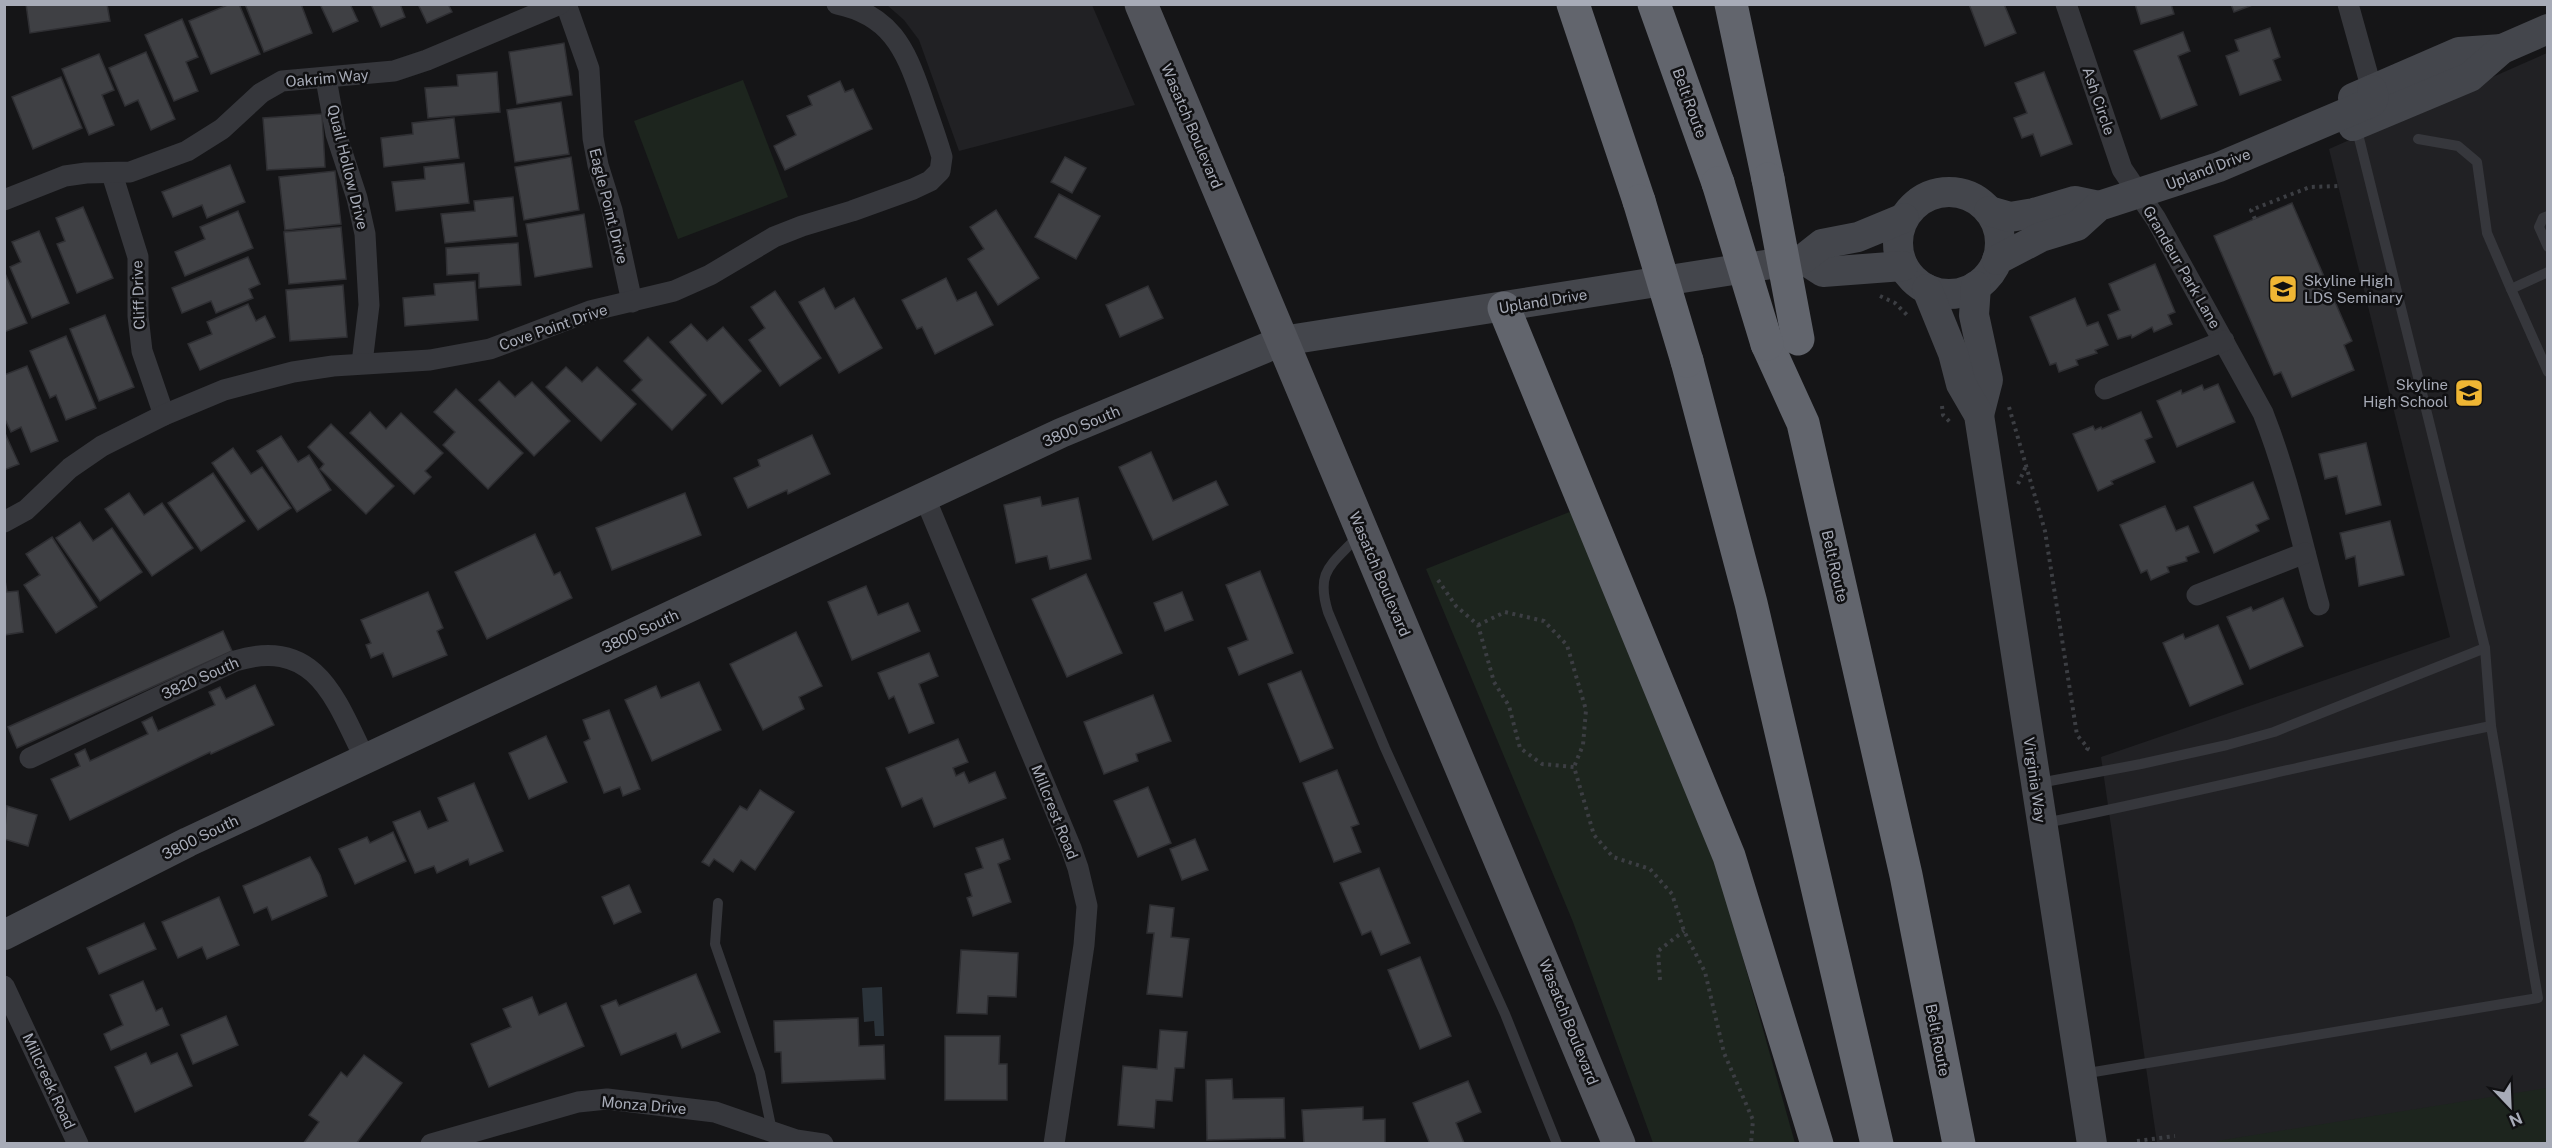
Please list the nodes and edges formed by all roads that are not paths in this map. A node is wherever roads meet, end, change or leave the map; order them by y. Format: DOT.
graph roads {
  1 [pos="560,4"];
  2 [pos="566,4"];
  3 [pos="837,4"];
  4 [pos="1141,4"];
  5 [pos="1573,4"];
  6 [pos="1654,4"];
  7 [pos="1731,4"];
  8 [pos="2066,4"];
  9 [pos="2348,4"];
  10 [pos="2547,29"];
  11 [pos="2502,49"];
  12 [pos="326,79"];
  13 [pos="2372,90"];
  14 [pos="2356,125"];
  15 [pos="2316,126"];
  16 [pos="2418,139"];
  17 [pos="112,174"];
  18 [pos="2140,194"];
  19 [pos="4,200"];
  20 [pos="2099,206"];
  21 [pos="1989,211"];
  22 [pos="2547,216"];
  23 [pos="1904,218"];
  24 [pos="2547,247"];
  25 [pos="1803,259"];
  26 [pos="1997,260"];
  27 [pos="1903,266"];
  28 [pos="2547,272"];
  29 [pos="1976,286"];
  30 [pos="1927,289"];
  31 [pos="2511,289"];
  32 [pos="632,302"];
  33 [pos="1504,308"];
  34 [pos="1282,341"];
  35 [pos="1782,341"];
  36 [pos="2224,341"];
  37 [pos="362,363"];
  38 [pos="2547,372"];
  39 [pos="2104,389"];
  40 [pos="1979,415"];
  41 [pos="164,416"];
  42 [pos="925,498"];
  43 [pos="4,522"];
  44 [pos="1363,531"];
  45 [pos="2305,553"];
  46 [pos="2197,595"];
  47 [pos="2319,605"];
  48 [pos="2485,648"];
  49 [pos="2491,726"];
  50 [pos="30,758"];
  51 [pos="365,759"];
  52 [pos="2036,784"];
  53 [pos="2041,824"];
  54 [pos="718,903"];
  55 [pos="4,935"];
  56 [pos="4,986"];
  57 [pos="2080,1075"];
  58 [pos="772,1131"];
  59 [pos="78,1143"];
  60 [pos="431,1143"];
  61 [pos="822,1143"];
  62 [pos="1054,1143"];
  63 [pos="1557,1143"];
  64 [pos="1619,1143"];
  65 [pos="1817,1143"];
  66 [pos="1877,1143"];
  67 [pos="1959,1143"];
  68 [pos="2092,1143"];
  1 -- 12 [label="street, Oakrim Way"];
  2 -- 32 [label="street, Eagle Point Drive"];
  3 -- 32 [label="street, Cove Point Drive"];
  4 -- 34 [label="main road, Wasatch Boulevard"];
  5 -- 66 [label="highway, bridge"];
  6 -- 35 [label="highway, Belt Route, bridge"];
  7 -- 35 [label="highway, bridge"];
  8 -- 18 [label="street, Ash Circle"];
  9 -- 13 [label="street"];
  10 -- 11 [label="street, Upland Drive"];
  11 -- 13 [label="street, Upland Drive"];
  11 -- 14 [label="street, Upland Drive"];
  12 -- 17 [label="street, Oakrim Way"];
  12 -- 37 [label="street, Quail Hollow Drive"];
  13 -- 15 [label="street"];
  14 -- 15 [label="street, Upland Drive"];
  14 -- 48 [label="lane"];
  15 -- 18 [label="street, Upland Drive"];
  16 -- 31 [label="lane"];
  17 -- 19 [label="street, Oakrim Way"];
  17 -- 41 [label="street, Cliff Drive"];
  18 -- 20 [label="street, Upland Drive"];
  18 -- 36 [label="street, Grandeur Park Lane"];
  20 -- 21 [label="street, Upland Drive"];
  20 -- 26 [label="street, Upland Drive"];
  21 -- 23 [label="street"];
  21 -- 26 [label="street"];
  22 -- 24 [label="lane"];
  23 -- 25 [label="street, Upland Drive"];
  23 -- 27 [label="street"];
  25 -- 27 [label="street"];
  25 -- 33 [label="street, Upland Drive"];
  26 -- 29 [label="street"];
  27 -- 30 [label="street"];
  28 -- 31 [label="lane"];
  29 -- 30 [label="street"];
  29 -- 40 [label="street, Virginia Way"];
  30 -- 40 [label="street, Virginia Way"];
  31 -- 38 [label="lane"];
  32 -- 37 [label="street, Cove Point Drive"];
  33 -- 34 [label="street, Upland Drive"];
  33 -- 65 [label="highway"];
  34 -- 42 [label="street, 3800 South"];
  34 -- 44 [label="main road, Wasatch Boulevard"];
  35 -- 67 [label="highway, Belt Route"];
  36 -- 39 [label="street, Grandeur Park Lane"];
  36 -- 45 [label="street, Grandeur Park Lane"];
  37 -- 41 [label="street, Cove Point Drive"];
  40 -- 52 [label="street, Virginia Way"];
  41 -- 43 [label="street, Cove Point Drive"];
  42 -- 51 [label="street, 3800 South"];
  42 -- 62 [label="street, Millcrest Road"];
  44 -- 63 [label="lane"];
  44 -- 64 [label="main road, Wasatch Boulevard"];
  45 -- 46 [label="street"];
  45 -- 47 [label="street, Grandeur Park Lane"];
  48 -- 49 [label="lane"];
  48 -- 52 [label="lane"];
  49 -- 53 [label="lane"];
  49 -- 57 [label="lane"];
  50 -- 51 [label="street, 3820 South"];
  51 -- 55 [label="street, 3800 South"];
  52 -- 53 [label="street, Virginia Way"];
  53 -- 57 [label="street, Virginia Way"];
  54 -- 58 [label="lane"];
  56 -- 59 [label="street, Millcreek Road"];
  57 -- 68 [label="street, Virginia Way"];
  58 -- 60 [label="street, Monza Drive"];
  58 -- 61 [label="street, Monza Drive"];
}
